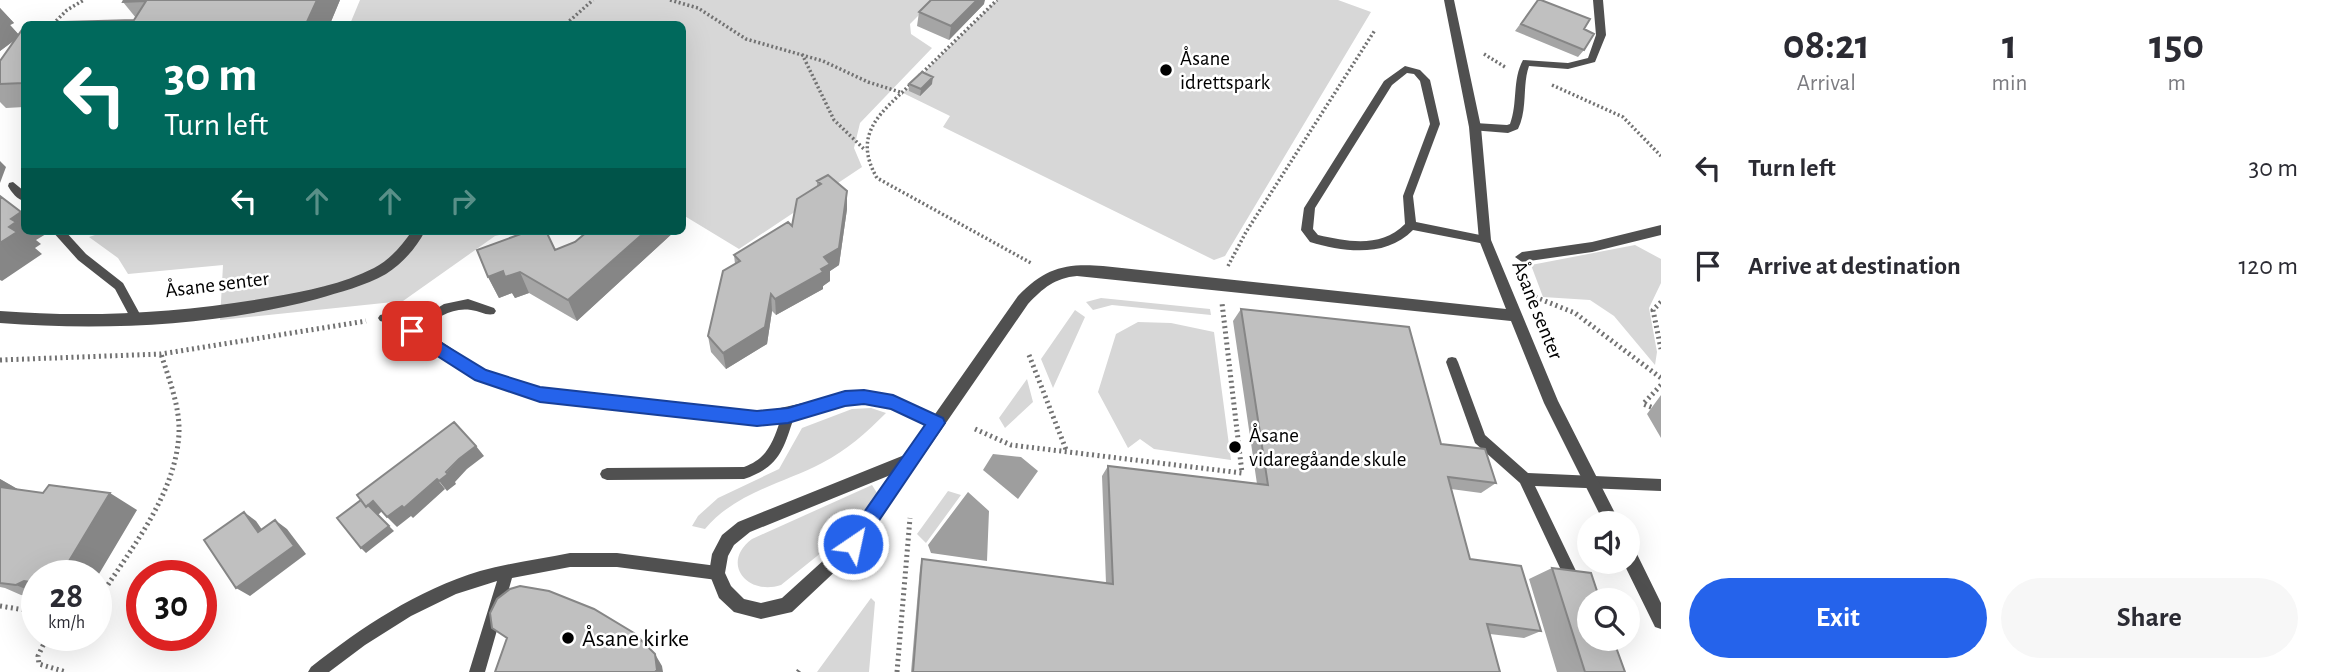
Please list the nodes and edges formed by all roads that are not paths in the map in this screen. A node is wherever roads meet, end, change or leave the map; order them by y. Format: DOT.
graph roads {
  1 [pos="1449,0"];
  2 [pos="1598,0"];
  3 [pos="1475,127"];
  4 [pos="13,186"];
  5 [pos="21,194"];
  6 [pos="1411,225"];
  7 [pos="1661,230"];
  8 [pos="62,235"];
  9 [pos="416,235"];
  10 [pos="1485,240"];
  11 [pos="1522,257"];
  12 [pos="490,311"];
  13 [pos="135,316"];
  14 [pos="1515,316"];
  15 [pos="0,317"];
  16 [pos="384,318"];
  17 [pos="412,331"];
  18 [pos="1452,362"];
  19 [pos="788,416"];
  20 [pos="937,423"];
  21 [pos="910,460"];
  22 [pos="607,474"];
  23 [pos="1525,479"];
  24 [pos="1592,484"];
  25 [pos="1661,485"];
  26 [pos="1606,511"];
  27 [pos="507,572"];
  28 [pos="717,573"];
  29 [pos="1638,574"];
  30 [pos="1577,589"];
  31 [pos="1661,621"];
  32 [pos="316,672"];
  33 [pos="477,672"];
  1 -- 3 [label="street, Åsane senter"];
  2 -- 3 [label="lane"];
  3 -- 10 [label="street, Åsane senter"];
  4 -- 5 [label="lane"];
  6 -- 6 [label="lane"];
  6 -- 10 [label="lane"];
  7 -- 11 [label="street"];
  8 -- 13 [label="lane"];
  9 -- 13 [label="street, Åsane senter"];
  10 -- 14 [label="street, Åsane senter"];
  12 -- 17 [label="lane"];
  13 -- 15 [label="street, Åsane senter"];
  14 -- 20 [label="street"];
  14 -- 24 [label="street, Åsane senter"];
  16 -- 17 [label="lane"];
  17 -- 19 [label="lane"];
  18 -- 23 [label="lane"];
  19 -- 20 [label="lane"];
  19 -- 22 [label="lane"];
  20 -- 21 [label="street"];
  21 -- 28 [label="street"];
  21 -- 28 [label="street"];
  23 -- 24 [label="lane"];
  23 -- 30 [label="lane"];
  24 -- 25 [label="lane"];
  24 -- 26 [label="street, Åsane senter"];
  27 -- 28 [label="lane"];
  27 -- 32 [label="lane"];
  27 -- 33 [label="lane"];
  29 -- 31 [label="street"];
}
